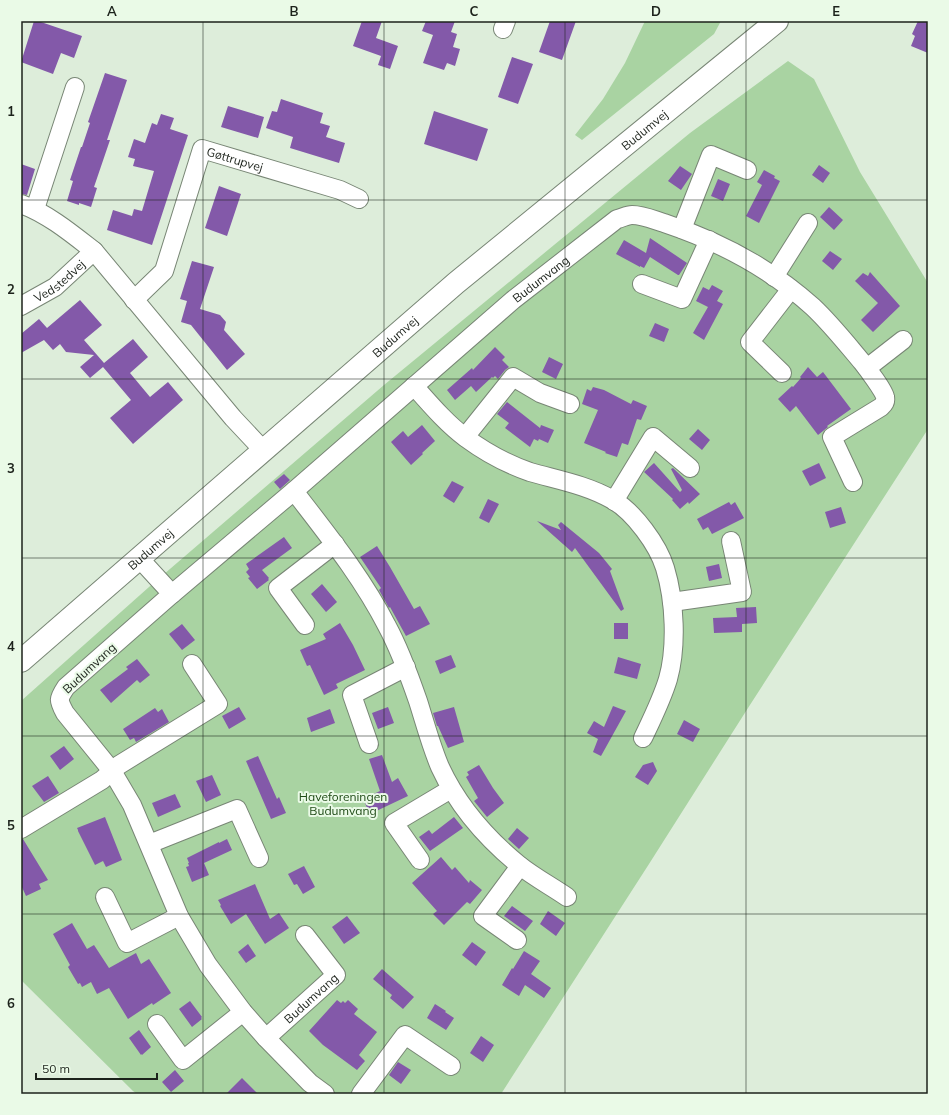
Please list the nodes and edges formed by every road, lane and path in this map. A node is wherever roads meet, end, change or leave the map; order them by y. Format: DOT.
graph roads {
  1 [pos="777,21"];
  2 [pos="76,87"];
  3 [pos="748,170"];
  4 [pos="359,199"];
  5 [pos="28,207"];
  6 [pos="808,223"];
  7 [pos="682,229"];
  8 [pos="709,240"];
  9 [pos="94,250"];
  10 [pos="774,277"];
  11 [pos="642,284"];
  12 [pos="791,289"];
  13 [pos="134,300"];
  14 [pos="21,306"];
  15 [pos="902,340"];
  16 [pos="867,368"];
  17 [pos="782,373"];
  18 [pos="414,386"];
  19 [pos="570,404"];
  20 [pos="465,437"];
  21 [pos="263,450"];
  22 [pos="690,468"];
  23 [pos="853,482"];
  24 [pos="294,491"];
  25 [pos="614,500"];
  26 [pos="731,541"];
  27 [pos="335,544"];
  28 [pos="139,558"];
  29 [pos="172,594"];
  30 [pos="672,602"];
  31 [pos="305,626"];
  32 [pos="21,661"];
  33 [pos="192,664"];
  34 [pos="406,667"];
  35 [pos="643,738"];
  36 [pos="369,744"];
  37 [pos="112,772"];
  38 [pos="451,789"];
  39 [pos="21,829"];
  40 [pos="149,844"];
  41 [pos="258,858"];
  42 [pos="420,860"];
  43 [pos="520,866"];
  44 [pos="105,897"];
  45 [pos="567,897"];
  46 [pos="179,916"];
  47 [pos="305,935"];
  48 [pos="517,940"];
  49 [pos="243,1012"];
  50 [pos="157,1024"];
  51 [pos="266,1038"];
  52 [pos="451,1066"];
  53 [pos="305,1089"];
  54 [pos="325,1094"];
  55 [pos="361,1094"];
  1 -- 21 [label="street, Budumvej"];
  2 -- 5 [label="street"];
  3 -- 7 [label="street"];
  4 -- 13 [label="street, Gøttrupvej"];
  5 -- 9 [label="street"];
  6 -- 10 [label="street"];
  7 -- 8 [label="street, Budumvang"];
  7 -- 18 [label="street, Budumvang"];
  8 -- 10 [label="street, Budumvang"];
  8 -- 11 [label="street"];
  9 -- 13 [label="street"];
  9 -- 14 [label="street, Vedstedvej"];
  10 -- 12 [label="street, Budumvang"];
  12 -- 16 [label="street, Budumvang"];
  12 -- 17 [label="street"];
  13 -- 21 [label="street"];
  15 -- 16 [label="street"];
  16 -- 23 [label="street, Budumvang"];
  18 -- 20 [label="street"];
  18 -- 24 [label="street, Budumvang"];
  19 -- 20 [label="street"];
  20 -- 25 [label="street"];
  21 -- 28 [label="street, Budumvej"];
  22 -- 25 [label="street"];
  24 -- 27 [label="street"];
  24 -- 29 [label="street, Budumvang"];
  25 -- 30 [label="street"];
  26 -- 30 [label="street"];
  27 -- 31 [label="street"];
  27 -- 34 [label="street"];
  28 -- 29 [label="street"];
  28 -- 32 [label="street, Budumvej"];
  29 -- 37 [label="street, Budumvang"];
  30 -- 35 [label="street"];
  33 -- 37 [label="street"];
  34 -- 36 [label="street"];
  34 -- 38 [label="street"];
  37 -- 39 [label="street"];
  37 -- 40 [label="street, Budumvang"];
  38 -- 42 [label="street"];
  38 -- 43 [label="street"];
  40 -- 41 [label="street"];
  40 -- 46 [label="street, Budumvang"];
  43 -- 45 [label="street"];
  43 -- 48 [label="street"];
  44 -- 46 [label="street"];
  46 -- 49 [label="street, Budumvang"];
  47 -- 51 [label="street, Budumvang"];
  49 -- 50 [label="street"];
  49 -- 51 [label="street, Budumvang"];
  51 -- 53 [label="street, Budumvang"];
  52 -- 55 [label="street"];
  53 -- 54 [label="street, Budumvang"];
}
